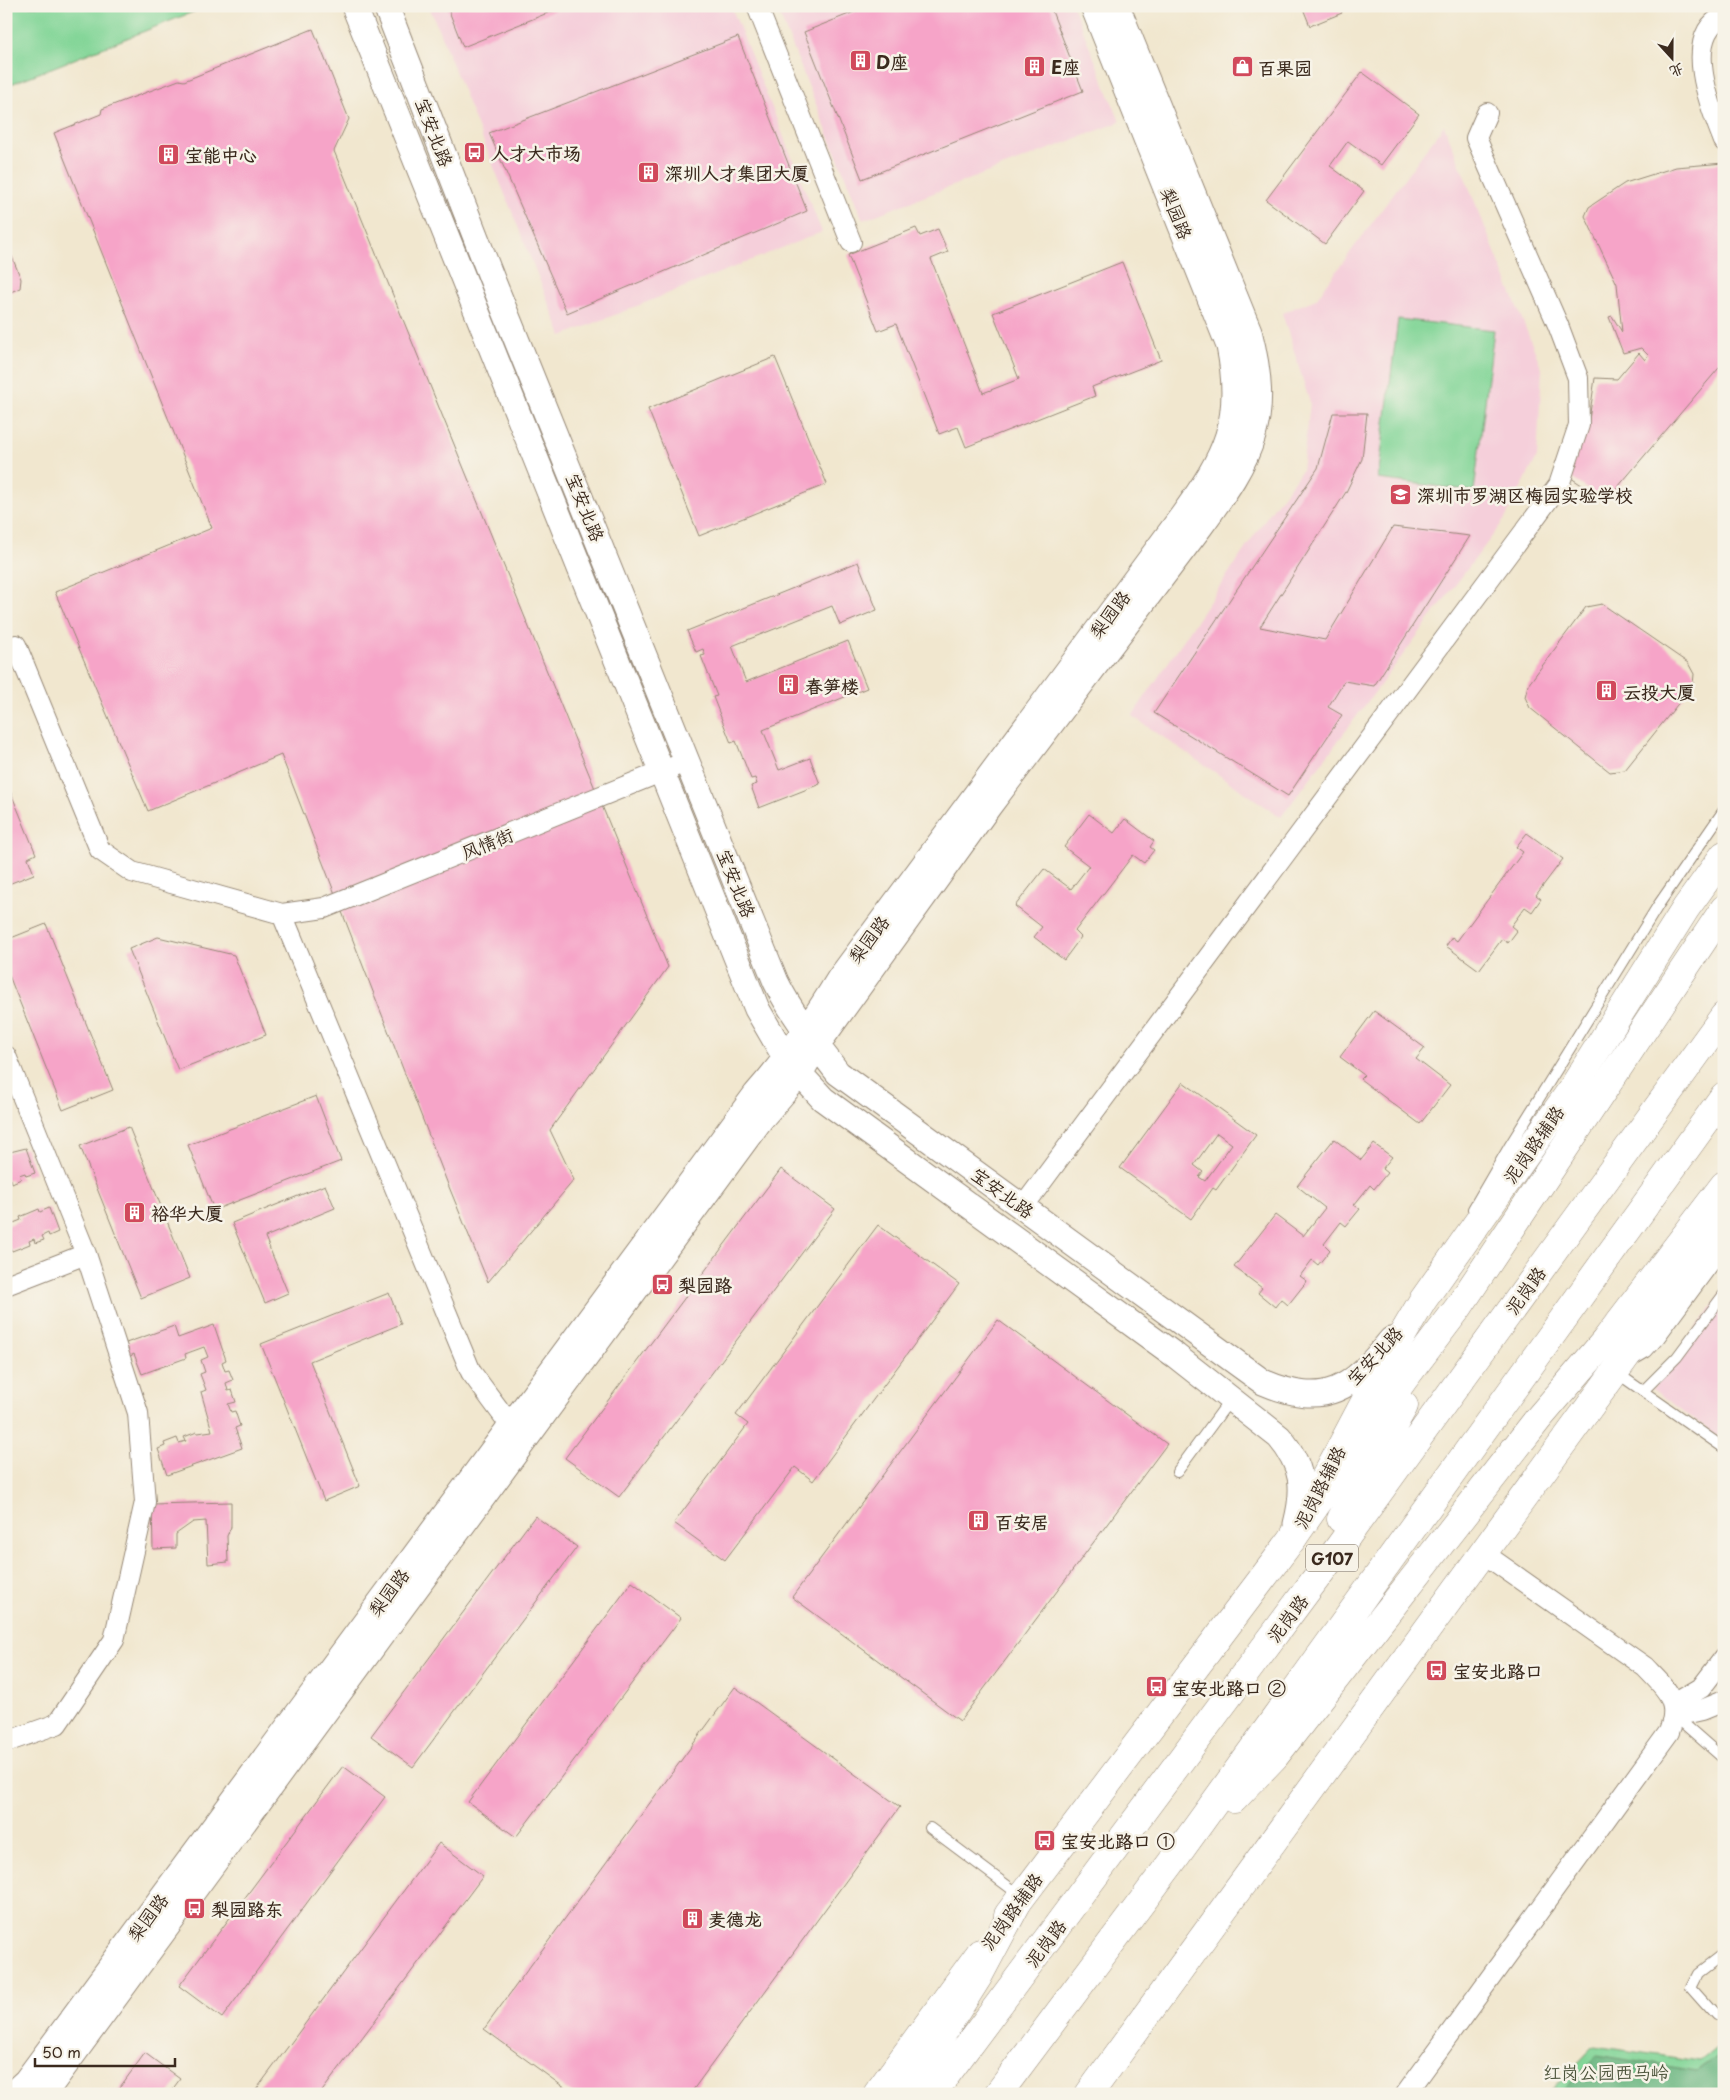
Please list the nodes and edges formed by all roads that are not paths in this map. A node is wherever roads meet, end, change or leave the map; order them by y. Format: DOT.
graph roads {
  1 [pos="354,6"];
  2 [pos="386,6"];
  3 [pos="757,6"];
  4 [pos="1094,6"];
  5 [pos="1117,6"];
  6 [pos="1724,16"];
  7 [pos="1487,113"];
  8 [pos="1724,141"];
  9 [pos="851,242"];
  10 [pos="16,645"];
  11 [pos="688,761"];
  12 [pos="661,773"];
  13 [pos="1724,810"];
  14 [pos="1724,855"];
  15 [pos="1724,909"];
  16 [pos="282,914"];
  17 [pos="1724,1016"];
  18 [pos="812,1038"];
  19 [pos="6,1056"];
  20 [pos="793,1067"];
  21 [pos="1724,1096"];
  22 [pos="1724,1185"];
  23 [pos="1023,1207"];
  24 [pos="1724,1222"];
  25 [pos="1724,1251"];
  26 [pos="86,1254"];
  27 [pos="1452,1259"];
  28 [pos="6,1285"];
  29 [pos="1724,1294"];
  30 [pos="1423,1300"];
  31 [pos="1458,1308"];
  32 [pos="1605,1341"];
  33 [pos="1614,1371"];
  34 [pos="1643,1391"];
  35 [pos="1230,1399"];
  36 [pos="519,1432"];
  37 [pos="1724,1448"];
  38 [pos="1177,1472"];
  39 [pos="1293,1538"];
  40 [pos="1483,1553"];
  41 [pos="1329,1561"];
  42 [pos="1422,1634"];
  43 [pos="1724,1658"];
  44 [pos="1724,1701"];
  45 [pos="1674,1710"];
  46 [pos="6,1742"];
  47 [pos="1724,1759"];
  48 [pos="930,1828"];
  49 [pos="1171,1863"];
  50 [pos="1022,1896"];
  51 [pos="1724,1954"];
  52 [pos="1724,2018"];
  53 [pos="1005,2088"];
  54 [pos="12,2094"];
  55 [pos="44,2094"];
  56 [pos="878,2094"];
  57 [pos="904,2094"];
  58 [pos="932,2094"];
  59 [pos="1089,2094"];
  60 [pos="1406,2094"];
  1 -- 12 [label="street, 宝安北路"];
  2 -- 11 [label="street, 宝安北路"];
  3 -- 9 [label="street"];
  4 -- 18 [label="street, 梨园路"];
  5 -- 18 [label="street, 梨园路"];
  6 -- 8 [label="street"];
  7 -- 23 [label="street"];
  10 -- 16 [label="street"];
  11 -- 12 [label="street, 风情街"];
  11 -- 18 [label="street, 宝安北路"];
  12 -- 16 [label="street, 风情街"];
  12 -- 20 [label="street, 宝安北路"];
  13 -- 27 [label="lane"];
  14 -- 27 [label="main road, 泥岗路辅路"];
  15 -- 31 [label="main road"];
  16 -- 36 [label="street"];
  17 -- 41 [label="main road, 泥岗路 / G107"];
  18 -- 20 [label="street, 梨园路"];
  18 -- 23 [label="street, 宝安北路"];
  19 -- 26 [label="street"];
  20 -- 35 [label="street, 宝安北路"];
  20 -- 36 [label="street, 梨园路"];
  21 -- 49 [label="main road, G107"];
  22 -- 32 [label="main road"];
  23 -- 30 [label="street, 宝安北路"];
  24 -- 33 [label="main road"];
  25 -- 33 [label="lane"];
  26 -- 28 [label="street"];
  26 -- 46 [label="street"];
  27 -- 30 [label="main road, 泥岗路辅路"];
  29 -- 34 [label="lane"];
  30 -- 39 [label="main road, 泥岗路辅路"];
  31 -- 39 [label="main road"];
  31 -- 41 [label="main road"];
  32 -- 42 [label="main road"];
  32 -- 49 [label="main road"];
  33 -- 34 [label="lane"];
  33 -- 40 [label="main road"];
  34 -- 37 [label="lane"];
  35 -- 38 [label="lane"];
  35 -- 39 [label="street, 宝安北路"];
  36 -- 54 [label="street, 梨园路"];
  36 -- 55 [label="street, 梨园路"];
  39 -- 50 [label="main road, 泥岗路辅路"];
  40 -- 42 [label="main road"];
  40 -- 45 [label="street"];
  41 -- 58 [label="main road, 泥岗路 / G107"];
  42 -- 59 [label="main road"];
  43 -- 45 [label="street"];
  44 -- 45 [label="street"];
  45 -- 47 [label="lane"];
  45 -- 60 [label="street"];
  48 -- 50 [label="lane"];
  49 -- 53 [label="main road, G107"];
  50 -- 56 [label="main road, 泥岗路辅路"];
  50 -- 57 [label="main road"];
  51 -- 52 [label="lane"];
}
